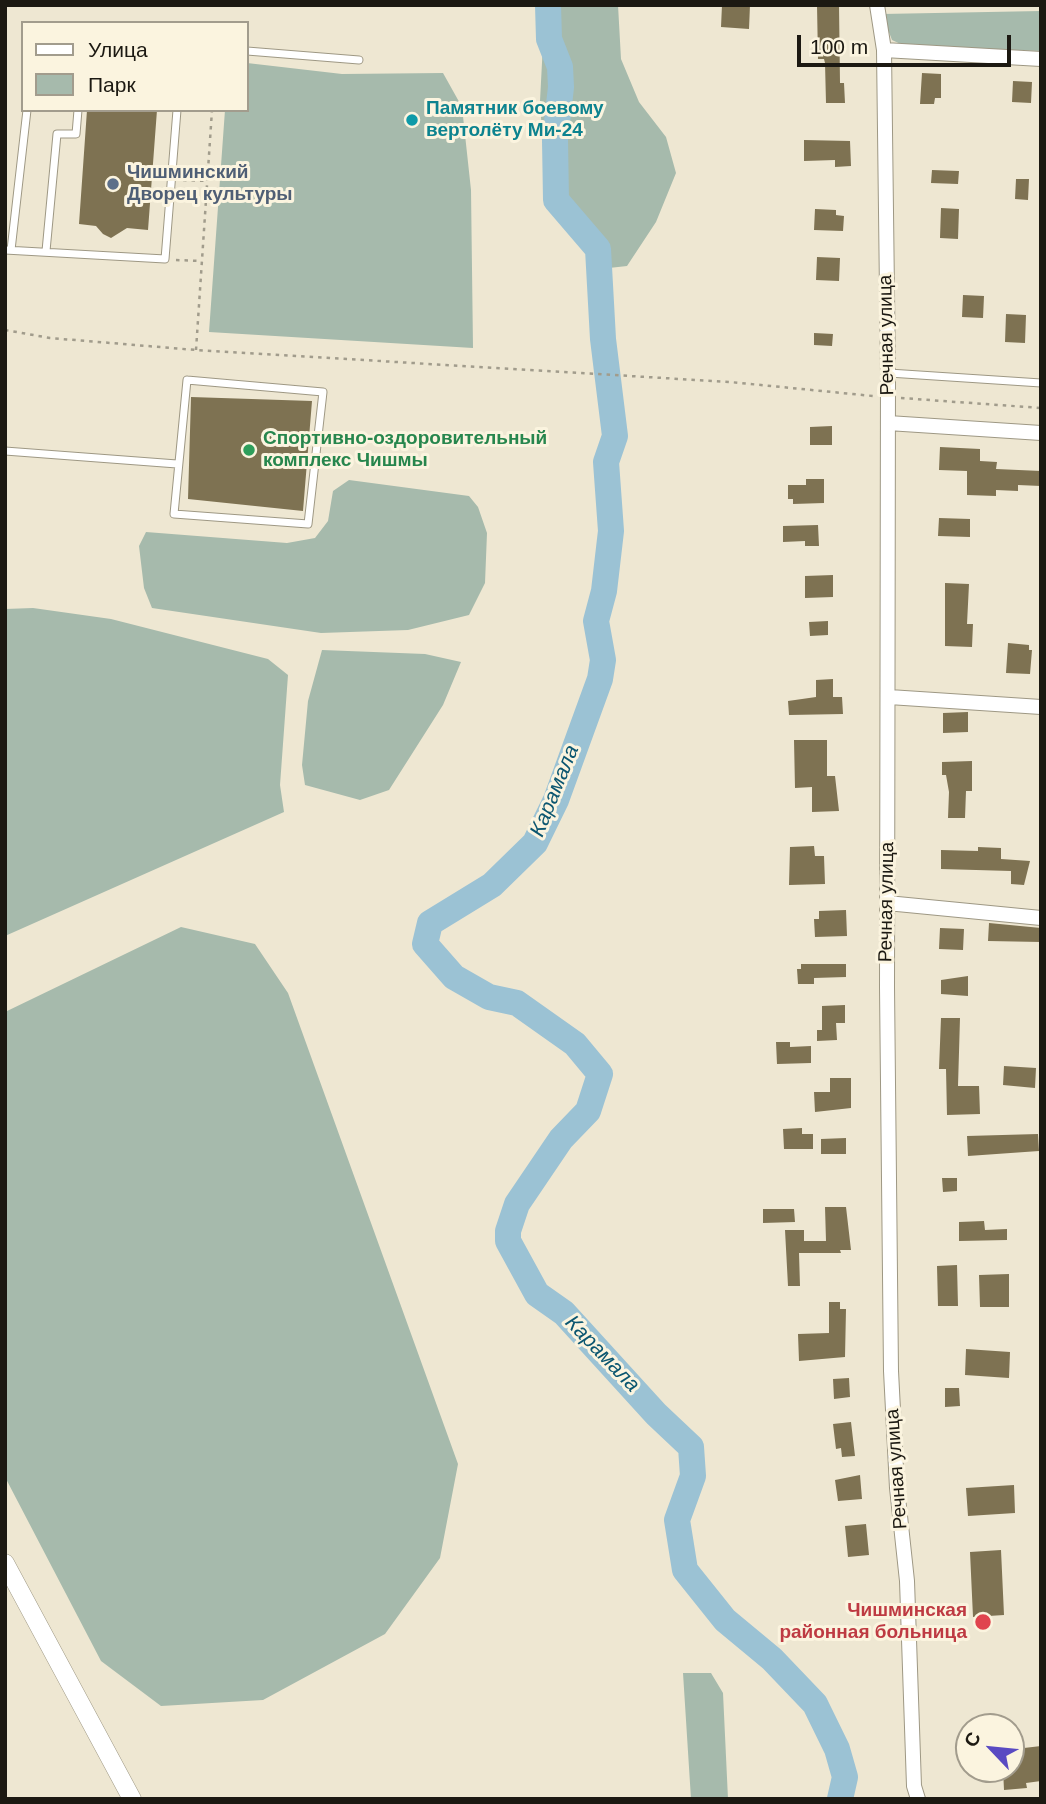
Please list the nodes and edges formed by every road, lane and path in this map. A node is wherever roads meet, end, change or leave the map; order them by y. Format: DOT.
graph roads {
  1 [pos="877,5"];
  2 [pos="884,50"];
  3 [pos="248,51"];
  4 [pos="359,60"];
  5 [pos="1041,60"];
  6 [pos="27,112"];
  7 [pos="78,112"];
  8 [pos="177,112"];
  9 [pos="212,112"];
  10 [pos="8,250"];
  11 [pos="46,251"];
  12 [pos="165,259"];
  13 [pos="202,261"];
  14 [pos="5,330"];
  15 [pos="196,350"];
  16 [pos="888,373"];
  17 [pos="730,382"];
  18 [pos="1041,383"];
  19 [pos="888,423"];
  20 [pos="1041,433"];
  21 [pos="5,451"];
  22 [pos="177,464"];
  23 [pos="889,697"];
  24 [pos="1041,707"];
  25 [pos="887,903"];
  26 [pos="1041,918"];
  27 [pos="5,1563"];
  28 [pos="11,1589"];
  29 [pos="132,1799"];
  30 [pos="918,1799"];
  1 -- 2 [label="street, Речная улица"];
  2 -- 5 [label="street"];
  2 -- 16 [label="street, Речная улица"];
  3 -- 4 [label="lane"];
  6 -- 10 [label="lane"];
  7 -- 11 [label="lane"];
  8 -- 12 [label="lane"];
  9 -- 13 [label="path"];
  10 -- 11 [label="lane"];
  11 -- 12 [label="lane"];
  12 -- 13 [label="path"];
  13 -- 15 [label="path"];
  14 -- 15 [label="path"];
  15 -- 17 [label="path"];
  16 -- 18 [label="lane"];
  16 -- 19 [label="street, Речная улица"];
  19 -- 20 [label="street"];
  19 -- 23 [label="street, Речная улица"];
  21 -- 22 [label="lane"];
  22 -- 22 [label="lane"];
  23 -- 24 [label="street"];
  23 -- 25 [label="street, Речная улица"];
  25 -- 26 [label="street"];
  25 -- 30 [label="street, Речная улица"];
  27 -- 28 [label="street"];
  28 -- 29 [label="street"];
}
